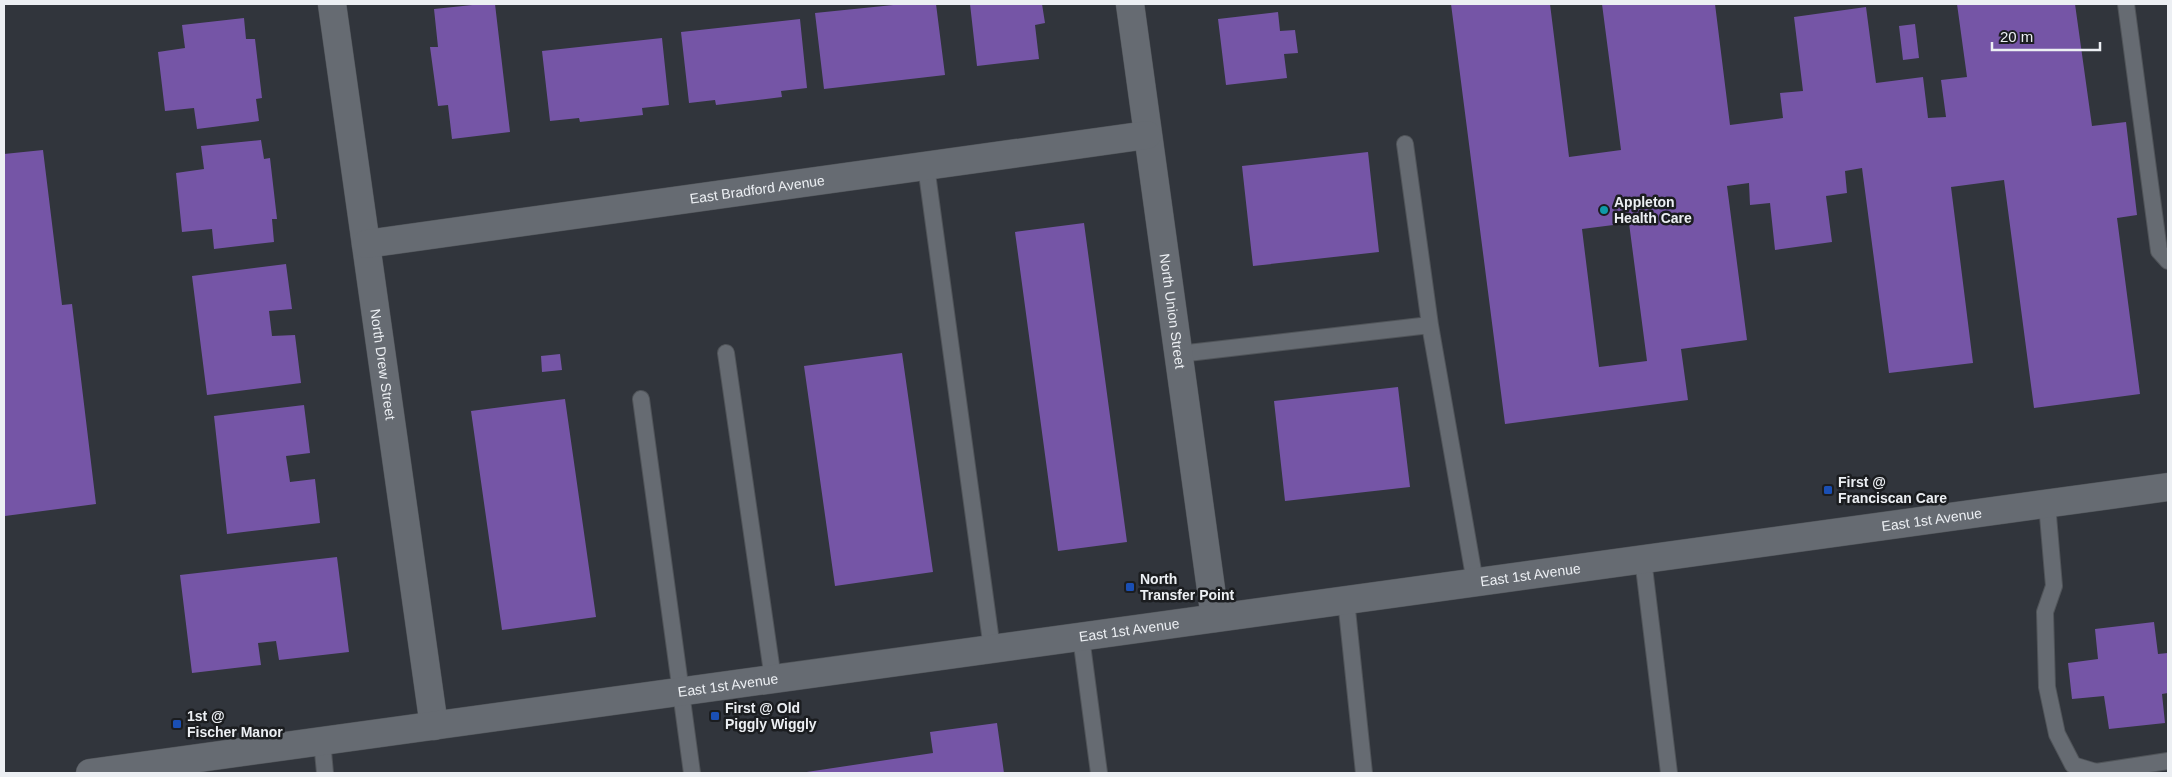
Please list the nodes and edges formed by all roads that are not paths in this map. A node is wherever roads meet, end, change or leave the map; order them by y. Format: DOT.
graph roads {
  1 [pos="332,4"];
  2 [pos="1130,4"];
  3 [pos="2126,4"];
  4 [pos="1147,135"];
  5 [pos="1405,144"];
  6 [pos="926,166"];
  7 [pos="366,244"];
  8 [pos="2168,261"];
  9 [pos="1430,325"];
  10 [pos="726,353"];
  11 [pos="1179,354"];
  12 [pos="641,399"];
  13 [pos="2168,487"];
  14 [pos="2047,504"];
  15 [pos="1642,560"];
  16 [pos="1475,582"];
  17 [pos="1346,600"];
  18 [pos="1215,618"];
  19 [pos="1080,637"];
  20 [pos="992,649"];
  21 [pos="773,679"];
  22 [pos="682,692"];
  23 [pos="434,726"];
  24 [pos="322,741"];
  25 [pos="2168,761"];
  26 [pos="90,773"];
  27 [pos="325,773"];
  28 [pos="692,773"];
  29 [pos="1099,773"];
  30 [pos="1364,773"];
  31 [pos="1669,773"];
  1 -- 7 [label="street, North Drew Street"];
  2 -- 4 [label="street, North Union Street"];
  3 -- 8 [label="lane"];
  4 -- 6 [label="street, East Bradford Avenue"];
  4 -- 11 [label="street, North Union Street"];
  5 -- 9 [label="lane"];
  6 -- 7 [label="street, East Bradford Avenue"];
  6 -- 20 [label="lane"];
  7 -- 23 [label="street, North Drew Street"];
  9 -- 11 [label="lane"];
  9 -- 16 [label="lane"];
  10 -- 21 [label="lane"];
  11 -- 18 [label="street, North Union Street"];
  12 -- 22 [label="lane"];
  13 -- 14 [label="street, East 1st Avenue"];
  14 -- 15 [label="street, East 1st Avenue"];
  14 -- 25 [label="lane"];
  15 -- 16 [label="street, East 1st Avenue"];
  15 -- 31 [label="lane"];
  16 -- 17 [label="street, East 1st Avenue"];
  17 -- 18 [label="street, East 1st Avenue"];
  17 -- 30 [label="lane"];
  18 -- 19 [label="street, East 1st Avenue"];
  19 -- 20 [label="street, East 1st Avenue"];
  19 -- 29 [label="lane"];
  20 -- 21 [label="street, East 1st Avenue"];
  21 -- 22 [label="street, East 1st Avenue"];
  22 -- 23 [label="street, East 1st Avenue"];
  22 -- 28 [label="lane"];
  23 -- 24 [label="street, East 1st Avenue"];
  24 -- 26 [label="street, East 1st Avenue"];
  24 -- 27 [label="lane"];
}
